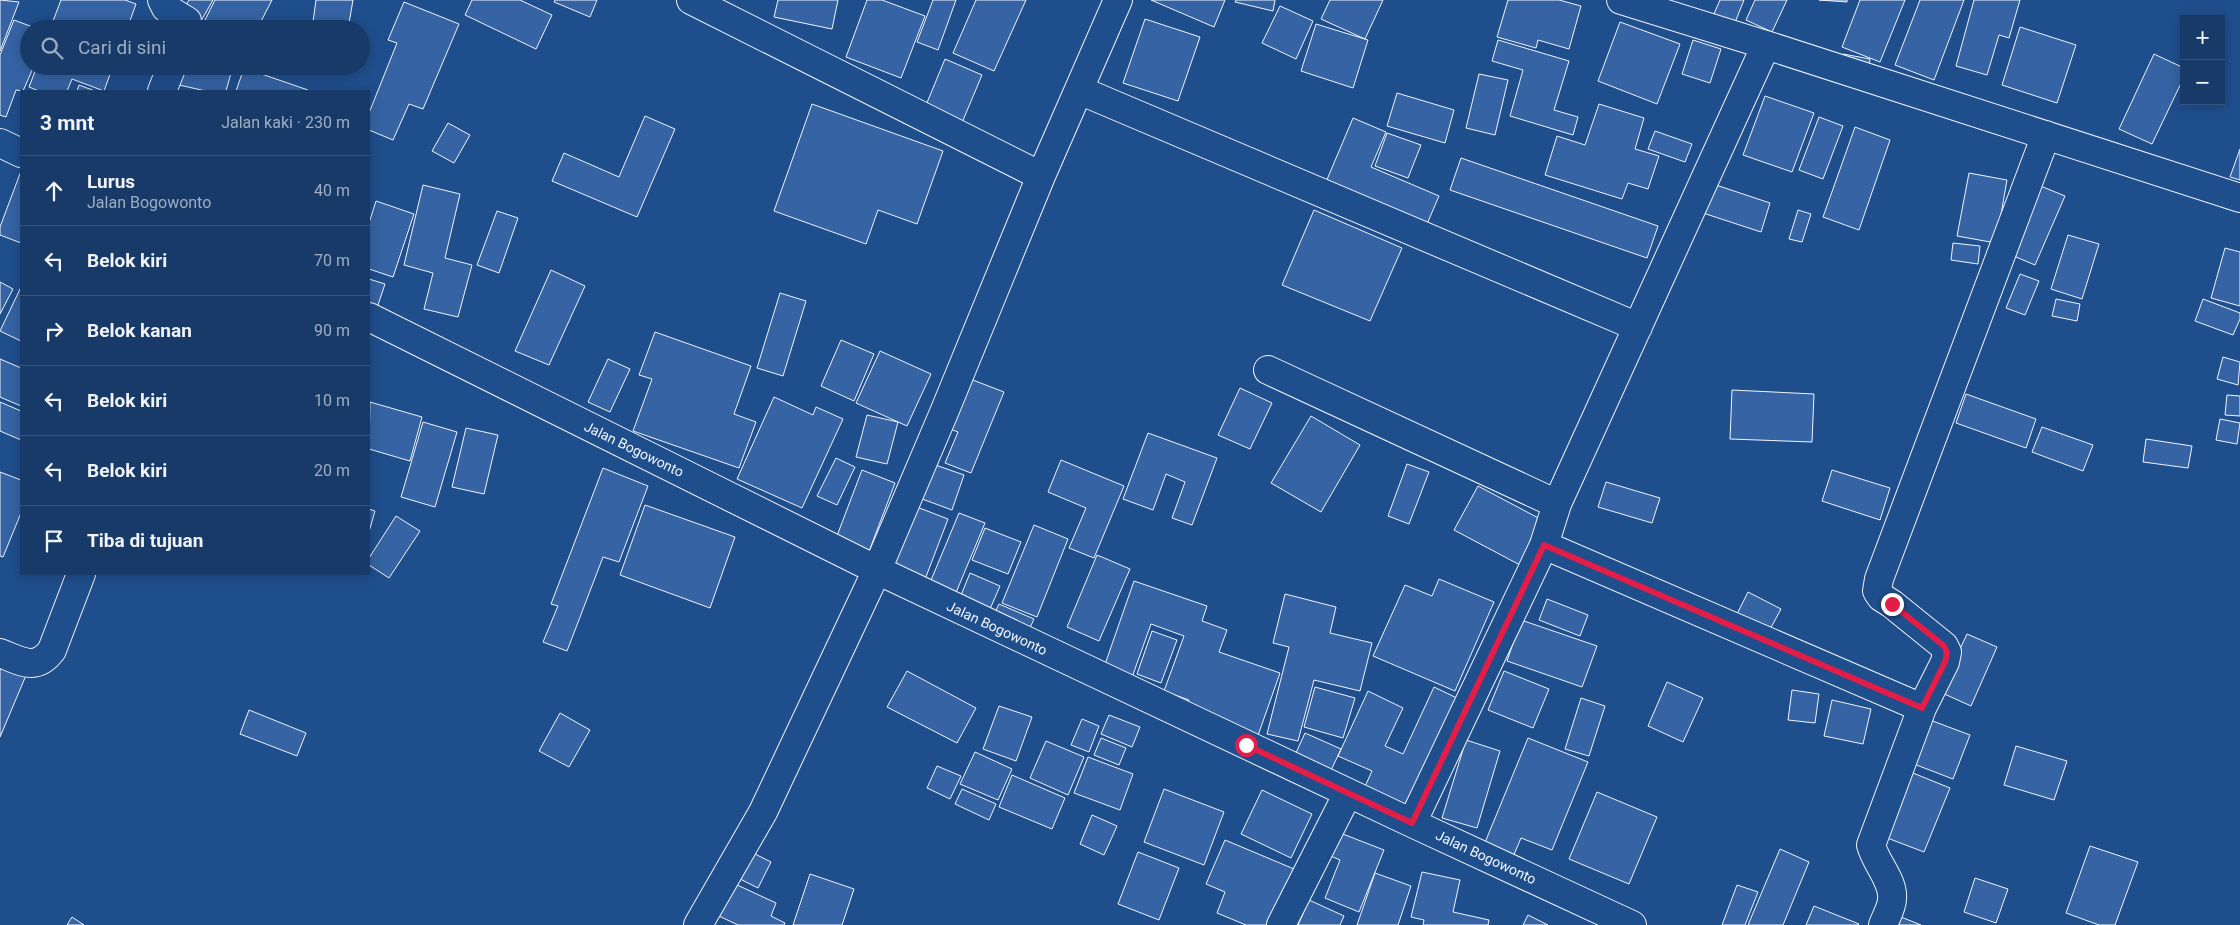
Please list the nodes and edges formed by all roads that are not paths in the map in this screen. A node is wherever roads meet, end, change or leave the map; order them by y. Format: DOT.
graph roads {
  1 [pos="162,0"];
  2 [pos="691,0"];
  3 [pos="1118,0"];
  4 [pos="1622,0"];
  5 [pos="185,20"];
  6 [pos="1766,44"];
  7 [pos="168,75"];
  8 [pos="162,90"];
  9 [pos="1078,90"];
  10 [pos="2046,135"];
  11 [pos="0,143"];
  12 [pos="20,153"];
  13 [pos="1041,176"];
  14 [pos="2240,198"];
  15 [pos="370,317"];
  16 [pos="1638,327"];
  17 [pos="1268,370"];
  18 [pos="1557,504"];
  19 [pos="1544,545"];
  20 [pos="877,570"];
  21 [pos="81,575"];
  22 [pos="0,653"];
  23 [pos="1922,708"];
  24 [pos="1348,793"];
  25 [pos="1412,823"];
  26 [pos="698,925"];
  27 [pos="1281,925"];
  28 [pos="1632,925"];
  29 [pos="1883,925"];
  1 -- 5 [label="street"];
  2 -- 13 [label="street"];
  3 -- 9 [label="street"];
  4 -- 6 [label="street"];
  6 -- 10 [label="street"];
  6 -- 16 [label="street"];
  7 -- 8 [label="street"];
  9 -- 13 [label="street"];
  9 -- 16 [label="street"];
  10 -- 14 [label="street"];
  10 -- 23 [label="street"];
  11 -- 12 [label="street"];
  13 -- 20 [label="street"];
  15 -- 20 [label="street, Jalan Bogowonto"];
  16 -- 18 [label="street"];
  17 -- 18 [label="street"];
  18 -- 19 [label="street"];
  19 -- 23 [label="street"];
  19 -- 25 [label="street"];
  20 -- 24 [label="street, Jalan Bogowonto"];
  20 -- 26 [label="street"];
  21 -- 22 [label="street"];
  23 -- 29 [label="street"];
  24 -- 25 [label="street, Jalan Bogowonto"];
  24 -- 27 [label="street"];
  25 -- 28 [label="street, Jalan Bogowonto"];
}
